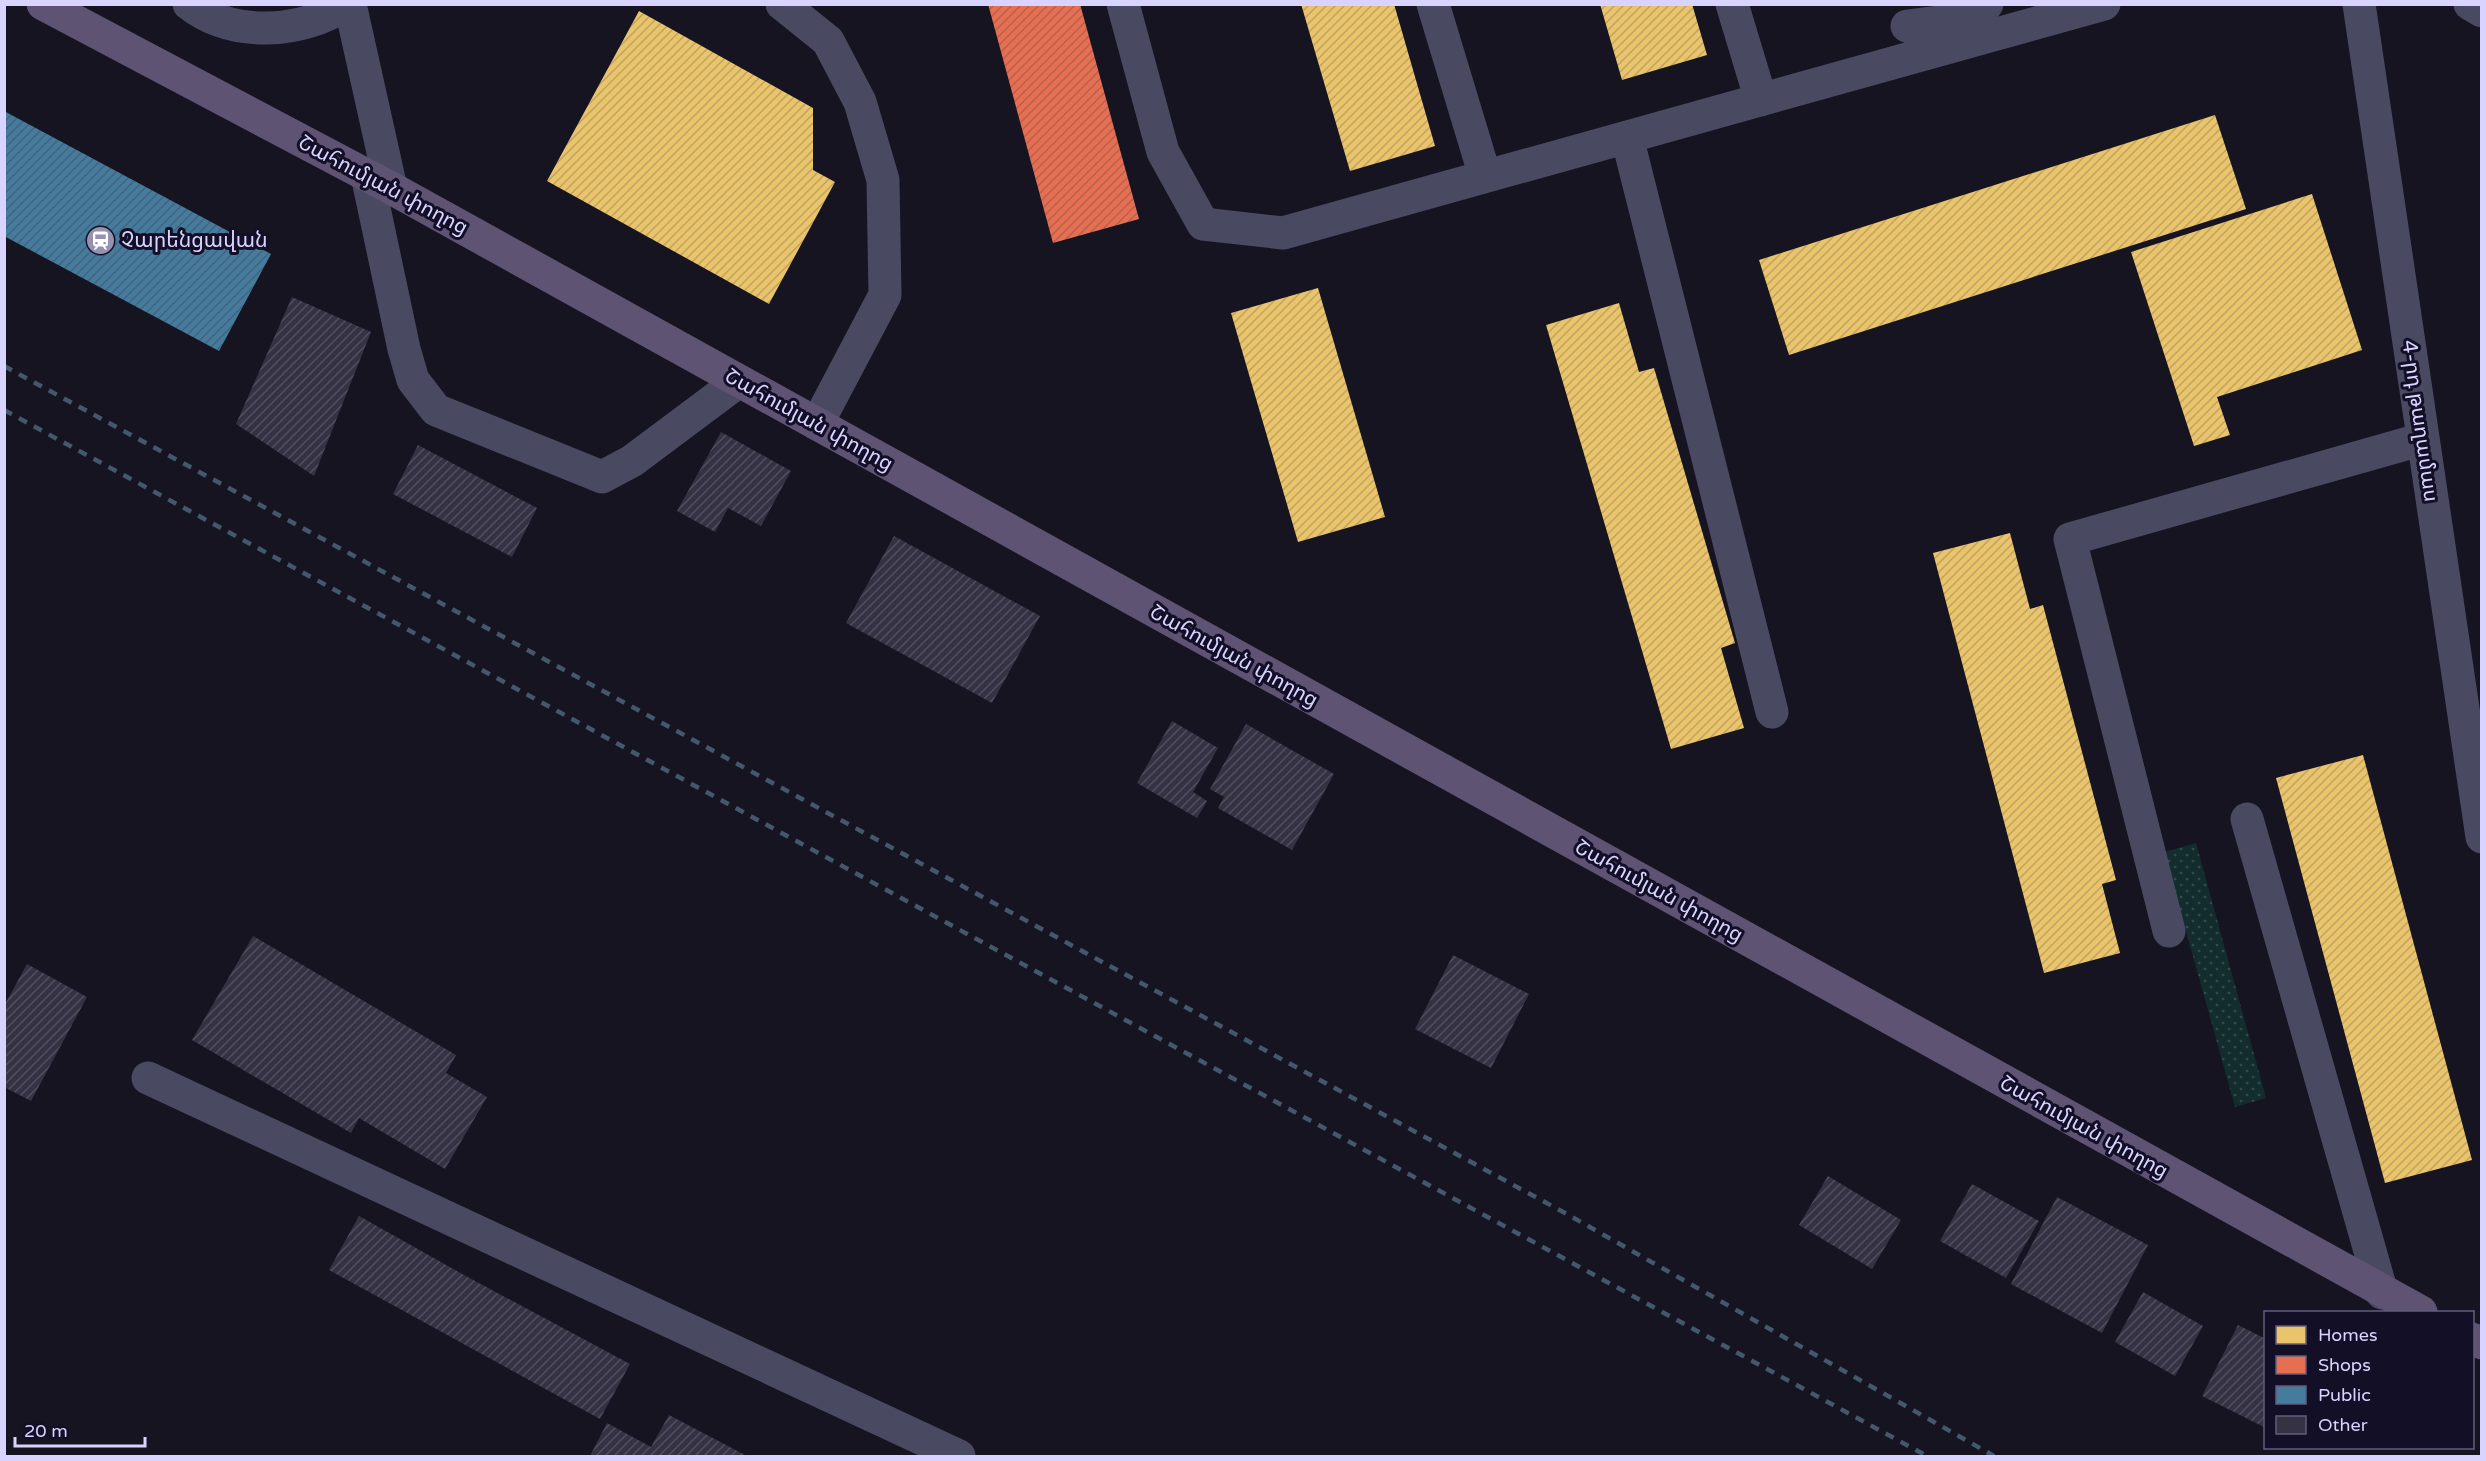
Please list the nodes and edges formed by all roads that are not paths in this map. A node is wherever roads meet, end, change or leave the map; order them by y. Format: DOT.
graph roads {
  1 [pos="43,4"];
  2 [pos="189,4"];
  3 [pos="348,4"];
  4 [pos="782,4"];
  5 [pos="1123,4"];
  6 [pos="1433,4"];
  7 [pos="1732,4"];
  8 [pos="1987,4"];
  9 [pos="2104,4"];
  10 [pos="2359,4"];
  11 [pos="2470,4"];
  12 [pos="2481,11"];
  13 [pos="1907,26"];
  14 [pos="1761,100"];
  15 [pos="1627,137"];
  16 [pos="1485,176"];
  17 [pos="379,182"];
  18 [pos="739,381"];
  19 [pos="817,424"];
  20 [pos="2423,439"];
  21 [pos="2471,709"];
  22 [pos="1772,712"];
  23 [pos="2247,819"];
  24 [pos="2481,837"];
  25 [pos="2169,931"];
  26 [pos="148,1078"];
  27 [pos="2382,1293"];
  28 [pos="2419,1311"];
  29 [pos="959,1456"];
  1 -- 17 [label="main road, Շահումյան փողոց"];
  2 -- 3 [label="street"];
  3 -- 17 [label="street"];
  4 -- 19 [label="street"];
  5 -- 16 [label="street"];
  6 -- 16 [label="street"];
  7 -- 14 [label="street"];
  8 -- 13 [label="street"];
  9 -- 14 [label="street"];
  10 -- 20 [label="street, 4-րդ թաղամաս"];
  11 -- 12 [label="street"];
  14 -- 15 [label="street"];
  15 -- 16 [label="street"];
  15 -- 22 [label="street"];
  17 -- 18 [label="main road, Շահումյան փողոց"];
  17 -- 18 [label="street"];
  18 -- 19 [label="main road, Շահումյան փողոց"];
  19 -- 27 [label="main road, Շահումյան փողոց"];
  20 -- 21 [label="street, 4-րդ թաղամաս"];
  20 -- 25 [label="street"];
  21 -- 24 [label="street, 4-րդ թաղամաս"];
  23 -- 27 [label="street"];
  26 -- 29 [label="street"];
  27 -- 28 [label="main road, Շահումյան փողոց"];
}
